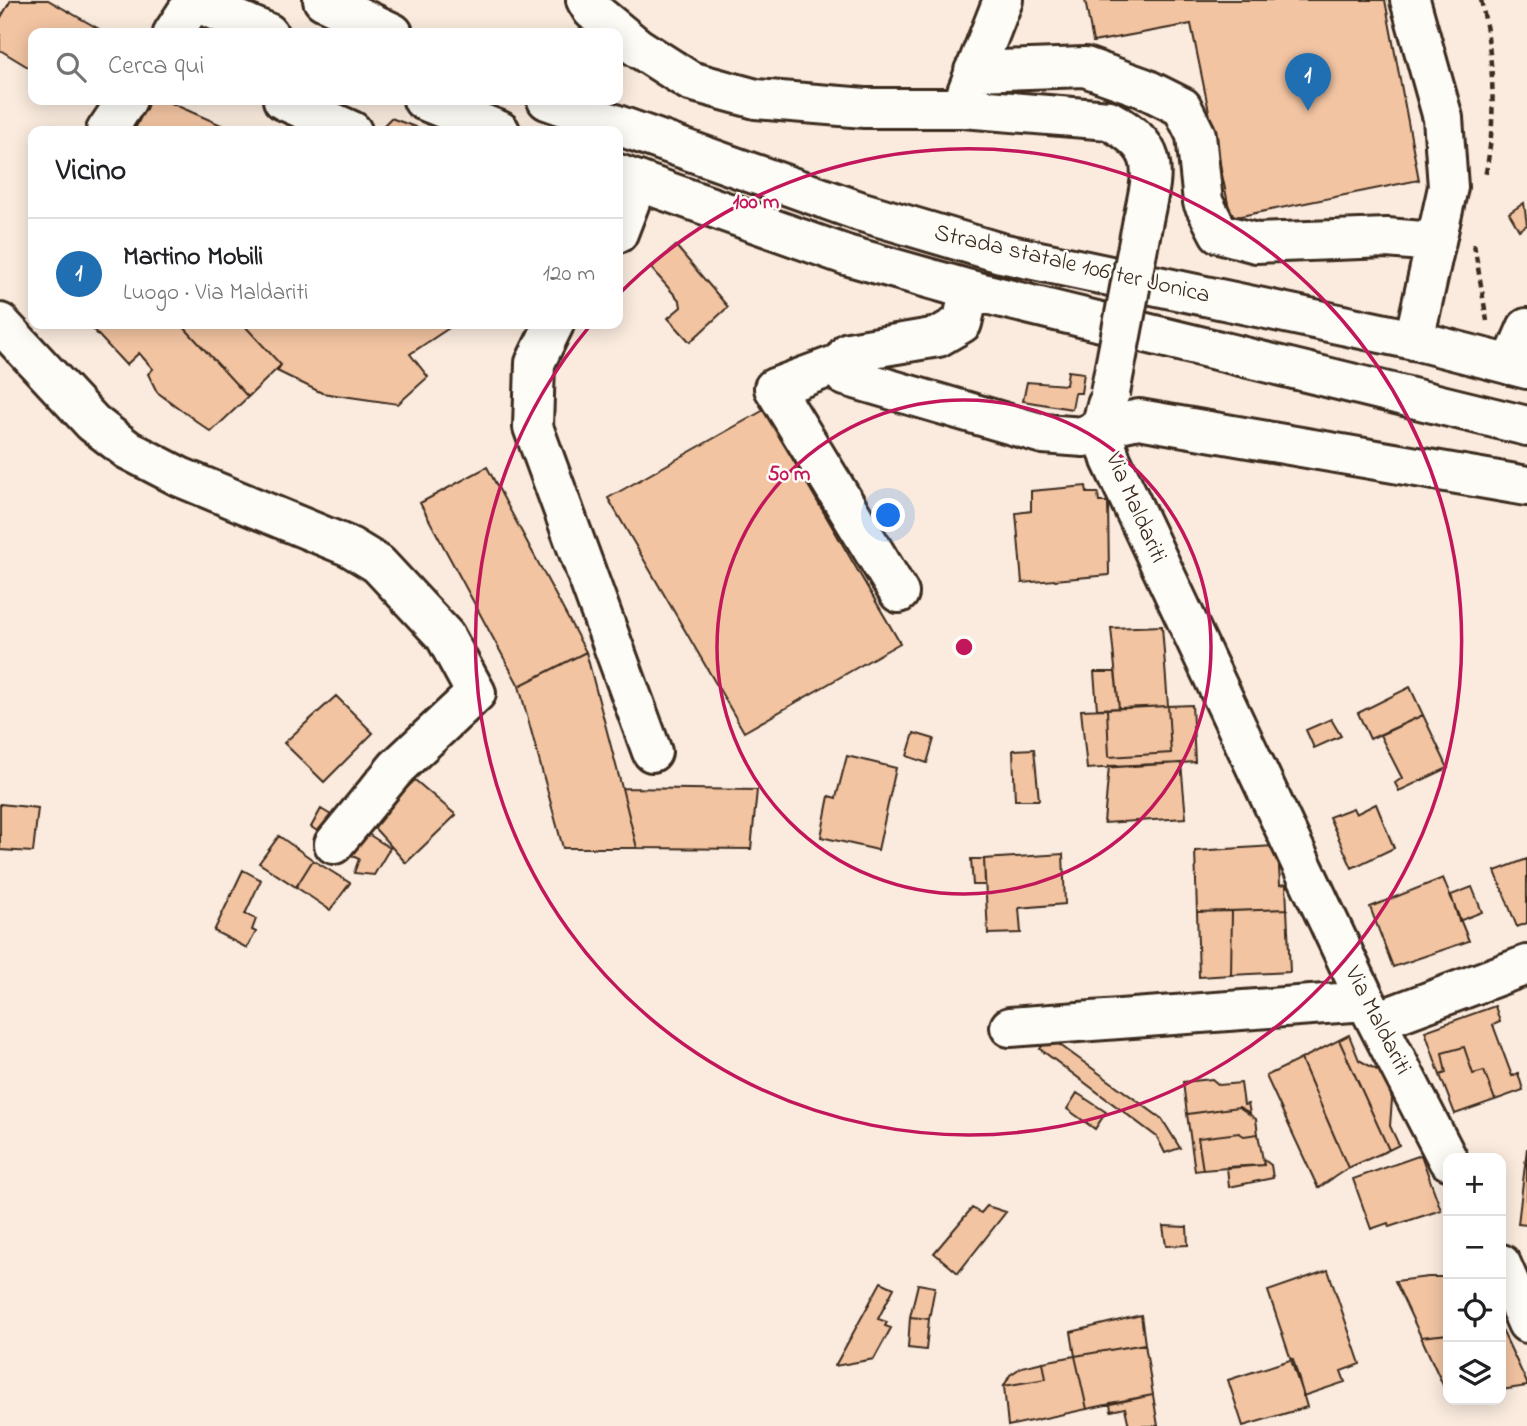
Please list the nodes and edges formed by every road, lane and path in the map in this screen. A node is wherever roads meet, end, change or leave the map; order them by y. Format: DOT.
graph roads {
  1 [pos="323,0"];
  2 [pos="586,0"];
  3 [pos="1003,0"];
  4 [pos="1410,0"];
  5 [pos="193,1"];
  6 [pos="176,28"];
  7 [pos="256,28"];
  8 [pos="382,28"];
  9 [pos="614,28"];
  10 [pos="623,35"];
  11 [pos="974,71"];
  12 [pos="124,105"];
  13 [pos="294,105"];
  14 [pos="435,105"];
  15 [pos="561,105"];
  16 [pos="963,108"];
  17 [pos="109,126"];
  18 [pos="341,126"];
  19 [pos="488,126"];
  20 [pos="620,126"];
  21 [pos="623,127"];
  22 [pos="628,177"];
  23 [pos="623,205"];
  24 [pos="1434,242"];
  25 [pos="971,290"];
  26 [pos="0,323"];
  27 [pos="1527,328"];
  28 [pos="552,329"];
  29 [pos="1414,340"];
  30 [pos="841,363"];
  31 [pos="1519,367"];
  32 [pos="1105,410"];
  33 [pos="1527,426"];
  34 [pos="1527,486"];
  35 [pos="899,593"];
  36 [pos="652,752"];
  37 [pos="334,844"];
  38 [pos="1527,965"];
  39 [pos="1371,1011"];
  40 [pos="1010,1027"];
  41 [pos="1444,1153"];
  42 [pos="1506,1252"];
  43 [pos="1527,1254"];
  44 [pos="1506,1275"];
  45 [pos="1527,1323"];
  1 -- 8 [label="street"];
  2 -- 9 [label="street, Via Maldariti"];
  3 -- 11 [label="street"];
  4 -- 24 [label="street"];
  5 -- 6 [label="street"];
  5 -- 7 [label="street"];
  10 -- 16 [label="street, Via Maldariti"];
  11 -- 16 [label="street"];
  11 -- 24 [label="street"];
  12 -- 17 [label="street"];
  13 -- 18 [label="street"];
  14 -- 19 [label="street"];
  15 -- 20 [label="street, Strada statale 106 ter Jonica"];
  16 -- 32 [label="street, Via Maldariti, bridge"];
  21 -- 29 [label="street, Strada statale 106 ter Jonica"];
  22 -- 23 [label="street"];
  22 -- 25 [label="street, Strada statale 106 ter Jonica"];
  24 -- 29 [label="street"];
  25 -- 30 [label="street"];
  25 -- 33 [label="street, Strada statale 106 ter Jonica"];
  26 -- 37 [label="street"];
  27 -- 31 [label="street"];
  28 -- 36 [label="street"];
  29 -- 31 [label="street, Strada statale 106 ter Jonica"];
  30 -- 32 [label="street"];
  30 -- 35 [label="street"];
  32 -- 34 [label="street"];
  32 -- 39 [label="street, Via Maldariti"];
  38 -- 39 [label="street"];
  39 -- 40 [label="street"];
  39 -- 41 [label="street, Via Maldariti"];
  42 -- 43 [label="street"];
  44 -- 45 [label="street"];
}
